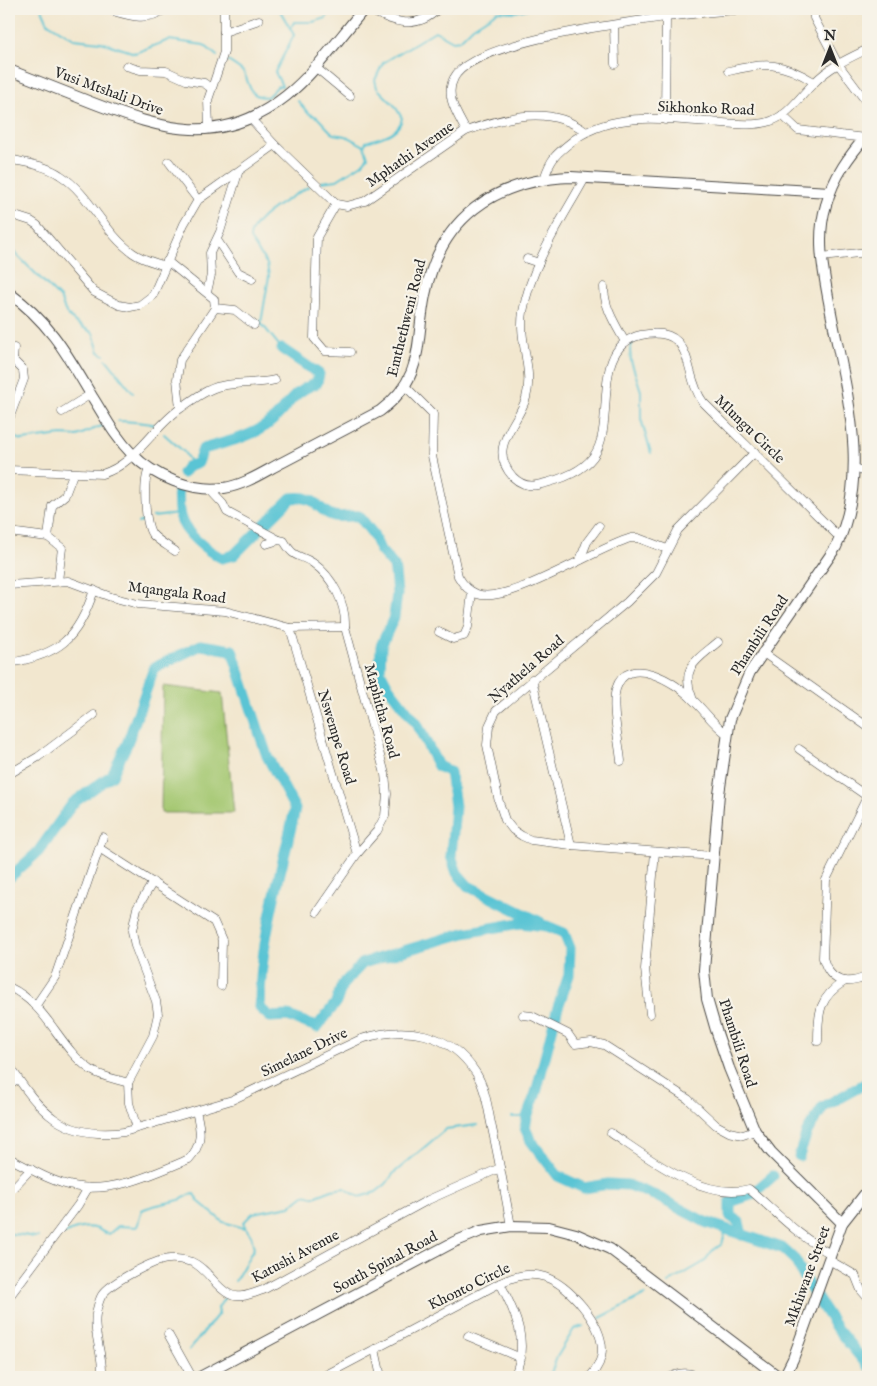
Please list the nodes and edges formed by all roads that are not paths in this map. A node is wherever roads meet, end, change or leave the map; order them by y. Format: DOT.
graph roads {
  1 [pos="106,9"];
  2 [pos="165,9"];
  3 [pos="224,9"];
  4 [pos="366,9"];
  5 [pos="438,9"];
  6 [pos="746,9"];
  7 [pos="814,9"];
  8 [pos="666,16"];
  9 [pos="259,20"];
  10 [pos="614,25"];
  11 [pos="224,32"];
  12 [pos="868,48"];
  13 [pos="615,64"];
  14 [pos="838,64"];
  15 [pos="126,66"];
  16 [pos="314,66"];
  17 [pos="9,70"];
  18 [pos="729,71"];
  19 [pos="814,82"];
  20 [pos="212,89"];
  21 [pos="350,96"];
  22 [pos="868,104"];
  23 [pos="782,115"];
  24 [pos="250,118"];
  25 [pos="665,120"];
  26 [pos="209,128"];
  27 [pos="466,131"];
  28 [pos="586,132"];
  29 [pos="867,136"];
  30 [pos="275,146"];
  31 [pos="9,159"];
  32 [pos="170,162"];
  33 [pos="238,173"];
  34 [pos="585,178"];
  35 [pos="544,179"];
  36 [pos="830,192"];
  37 [pos="198,200"];
  38 [pos="336,204"];
  39 [pos="9,214"];
  40 [pos="217,240"];
  41 [pos="868,252"];
  42 [pos="821,257"];
  43 [pos="527,259"];
  44 [pos="166,263"];
  45 [pos="539,263"];
  46 [pos="252,279"];
  47 [pos="604,288"];
  48 [pos="207,292"];
  49 [pos="9,293"];
  50 [pos="215,308"];
  51 [pos="254,325"];
  52 [pos="625,342"];
  53 [pos="14,348"];
  54 [pos="350,352"];
  55 [pos="275,380"];
  56 [pos="406,387"];
  57 [pos="91,394"];
  58 [pos="180,408"];
  59 [pos="62,412"];
  60 [pos="9,419"];
  61 [pos="755,452"];
  62 [pos="133,455"];
  63 [pos="150,468"];
  64 [pos="855,468"];
  65 [pos="9,470"];
  66 [pos="868,473"];
  67 [pos="73,474"];
  68 [pos="209,489"];
  69 [pos="599,526"];
  70 [pos="9,532"];
  71 [pos="48,537"];
  72 [pos="840,538"];
  73 [pos="279,540"];
  74 [pos="266,544"];
  75 [pos="668,548"];
  76 [pos="175,550"];
  77 [pos="580,560"];
  78 [pos="58,581"];
  79 [pos="9,585"];
  80 [pos="94,590"];
  81 [pos="472,592"];
  82 [pos="344,627"];
  83 [pos="290,628"];
  84 [pos="439,632"];
  85 [pos="718,642"];
  86 [pos="762,652"];
  87 [pos="9,663"];
  88 [pos="532,679"];
  89 [pos="692,699"];
  90 [pos="94,715"];
  91 [pos="868,727"];
  92 [pos="727,734"];
  93 [pos="799,749"];
  94 [pos="621,761"];
  95 [pos="9,774"];
  96 [pos="868,796"];
  97 [pos="103,836"];
  98 [pos="571,845"];
  99 [pos="99,848"];
  100 [pos="655,852"];
  101 [pos="357,854"];
  102 [pos="713,856"];
  103 [pos="152,882"];
  104 [pos="317,912"];
  105 [pos="868,976"];
  106 [pos="845,981"];
  107 [pos="221,986"];
  108 [pos="9,987"];
  109 [pos="36,1004"];
  110 [pos="650,1014"];
  111 [pos="523,1015"];
  112 [pos="818,1041"];
  113 [pos="9,1065"];
  114 [pos="18,1079"];
  115 [pos="128,1082"];
  116 [pos="9,1084"];
  117 [pos="196,1110"];
  118 [pos="137,1128"];
  119 [pos="754,1131"];
  120 [pos="611,1133"];
  121 [pos="9,1158"];
  122 [pos="500,1168"];
  123 [pos="31,1169"];
  124 [pos="88,1188"];
  125 [pos="868,1190"];
  126 [pos="9,1192"];
  127 [pos="842,1224"];
  128 [pos="511,1226"];
  129 [pos="596,1243"];
  130 [pos="829,1260"];
  131 [pos="500,1283"];
  132 [pos="9,1297"];
  133 [pos="868,1298"];
  134 [pos="168,1334"];
  135 [pos="468,1336"];
  136 [pos="374,1349"];
  137 [pos="520,1358"];
  138 [pos="102,1377"];
  139 [pos="192,1377"];
  140 [pos="200,1377"];
  141 [pos="322,1377"];
  142 [pos="381,1377"];
  143 [pos="514,1377"];
  144 [pos="590,1377"];
  145 [pos="670,1377"];
  146 [pos="700,1377"];
  147 [pos="767,1377"];
  148 [pos="779,1377"];
  149 [pos="784,1377"];
  1 -- 2 [label="street"];
  3 -- 11 [label="street"];
  4 -- 5 [label="street"];
  4 -- 16 [label="street, Vusi Mtshali Drive"];
  6 -- 8 [label="street"];
  7 -- 14 [label="street"];
  8 -- 10 [label="street"];
  8 -- 25 [label="street"];
  9 -- 11 [label="street"];
  10 -- 13 [label="street"];
  10 -- 27 [label="street"];
  11 -- 20 [label="street"];
  12 -- 14 [label="street, Sikhonko Road"];
  14 -- 19 [label="street, Sikhonko Road"];
  14 -- 22 [label="street"];
  15 -- 20 [label="street"];
  16 -- 21 [label="street"];
  16 -- 24 [label="street, Vusi Mtshali Drive"];
  17 -- 26 [label="street, Vusi Mtshali Drive"];
  18 -- 19 [label="street"];
  19 -- 23 [label="street, Sikhonko Road"];
  20 -- 26 [label="street"];
  23 -- 25 [label="street, Sikhonko Road"];
  23 -- 29 [label="street"];
  24 -- 26 [label="street, Vusi Mtshali Drive"];
  24 -- 30 [label="street"];
  25 -- 28 [label="street, Sikhonko Road"];
  27 -- 28 [label="street, Mphathi Avenue"];
  27 -- 38 [label="street, Mphathi Avenue"];
  28 -- 35 [label="street, Sikhonko Road"];
  29 -- 36 [label="street, Phambili Road"];
  30 -- 33 [label="street"];
  30 -- 38 [label="street"];
  31 -- 44 [label="street"];
  32 -- 37 [label="street"];
  33 -- 37 [label="street"];
  33 -- 40 [label="street"];
  34 -- 35 [label="street, Emthethweni Road"];
  34 -- 36 [label="street, Emthethweni Road"];
  34 -- 45 [label="street"];
  35 -- 56 [label="street, Emthethweni Road"];
  36 -- 42 [label="street, Phambili Road"];
  37 -- 44 [label="street"];
  38 -- 54 [label="street"];
  39 -- 44 [label="street"];
  40 -- 46 [label="street"];
  40 -- 48 [label="street"];
  41 -- 42 [label="street"];
  42 -- 64 [label="street, Phambili Road"];
  43 -- 45 [label="street"];
  44 -- 48 [label="street"];
  45 -- 52 [label="street"];
  47 -- 52 [label="street"];
  48 -- 50 [label="street"];
  49 -- 57 [label="street, Emthethweni Road"];
  50 -- 51 [label="street"];
  50 -- 58 [label="street"];
  52 -- 61 [label="street, Mlungu Circle"];
  53 -- 60 [label="street"];
  55 -- 58 [label="street"];
  56 -- 68 [label="street, Emthethweni Road"];
  56 -- 81 [label="street"];
  57 -- 59 [label="street"];
  57 -- 62 [label="street, Emthethweni Road"];
  58 -- 62 [label="street"];
  61 -- 72 [label="street, Mlungu Circle"];
  61 -- 75 [label="street, Nyathela Road"];
  62 -- 63 [label="street, Emthethweni Road"];
  62 -- 67 [label="street"];
  63 -- 68 [label="street, Emthethweni Road"];
  63 -- 76 [label="street"];
  64 -- 66 [label="street"];
  64 -- 72 [label="street, Phambili Road"];
  65 -- 67 [label="street"];
  67 -- 71 [label="street"];
  68 -- 73 [label="street, Maphitha Road"];
  69 -- 77 [label="street"];
  70 -- 71 [label="street"];
  71 -- 78 [label="street"];
  72 -- 86 [label="street, Phambili Road"];
  73 -- 74 [label="street"];
  73 -- 82 [label="street, Maphitha Road"];
  75 -- 77 [label="street"];
  75 -- 88 [label="street, Nyathela Road"];
  77 -- 81 [label="street"];
  78 -- 79 [label="street, Mqangala Road"];
  78 -- 80 [label="street, Mqangala Road"];
  80 -- 83 [label="street, Mqangala Road"];
  80 -- 87 [label="street"];
  81 -- 84 [label="street"];
  82 -- 83 [label="street, Mqangala Road"];
  82 -- 101 [label="street, Maphitha Road"];
  83 -- 101 [label="street, Nswempe Road"];
  85 -- 89 [label="street"];
  86 -- 91 [label="street"];
  86 -- 92 [label="street, Phambili Road"];
  88 -- 98 [label="street"];
  88 -- 98 [label="street, Nyathela Road"];
  89 -- 92 [label="street"];
  89 -- 94 [label="street"];
  90 -- 95 [label="street"];
  92 -- 102 [label="street, Phambili Road"];
  93 -- 96 [label="street"];
  96 -- 106 [label="street"];
  97 -- 99 [label="street"];
  98 -- 100 [label="street, Nyathela Road"];
  99 -- 103 [label="street"];
  99 -- 109 [label="street"];
  100 -- 102 [label="street, Nyathela Road"];
  100 -- 110 [label="street"];
  101 -- 104 [label="street, Maphitha Road"];
  102 -- 119 [label="street, Phambili Road"];
  103 -- 107 [label="street"];
  103 -- 115 [label="street"];
  105 -- 106 [label="street"];
  106 -- 112 [label="street"];
  108 -- 109 [label="street"];
  109 -- 115 [label="street"];
  111 -- 119 [label="street"];
  113 -- 114 [label="street, Simelane Drive"];
  114 -- 116 [label="street"];
  114 -- 118 [label="street, Simelane Drive"];
  115 -- 118 [label="street"];
  117 -- 118 [label="street, Simelane Drive"];
  117 -- 122 [label="street, Simelane Drive"];
  117 -- 124 [label="street"];
  119 -- 127 [label="street, Phambili Road"];
  120 -- 130 [label="street"];
  121 -- 123 [label="street"];
  122 -- 128 [label="street, Simelane Drive"];
  122 -- 138 [label="street, Katushi Avenue"];
  123 -- 124 [label="street"];
  123 -- 126 [label="street"];
  124 -- 132 [label="street"];
  125 -- 127 [label="street, Mkhiwane Street"];
  127 -- 130 [label="street, Mkhiwane Street"];
  128 -- 129 [label="street, South Spinal Road"];
  128 -- 140 [label="street, South Spinal Road"];
  129 -- 147 [label="street, South Spinal Road"];
  129 -- 148 [label="street, South Spinal Road"];
  130 -- 133 [label="street"];
  130 -- 149 [label="street, Mkhiwane Street"];
  131 -- 136 [label="street, Khonto Circle"];
  131 -- 137 [label="street"];
  131 -- 144 [label="street, Khonto Circle"];
  134 -- 139 [label="street"];
  135 -- 137 [label="street"];
  136 -- 141 [label="street, Khonto Circle"];
  136 -- 142 [label="street"];
  137 -- 143 [label="street"];
  145 -- 146 [label="street"];
}
